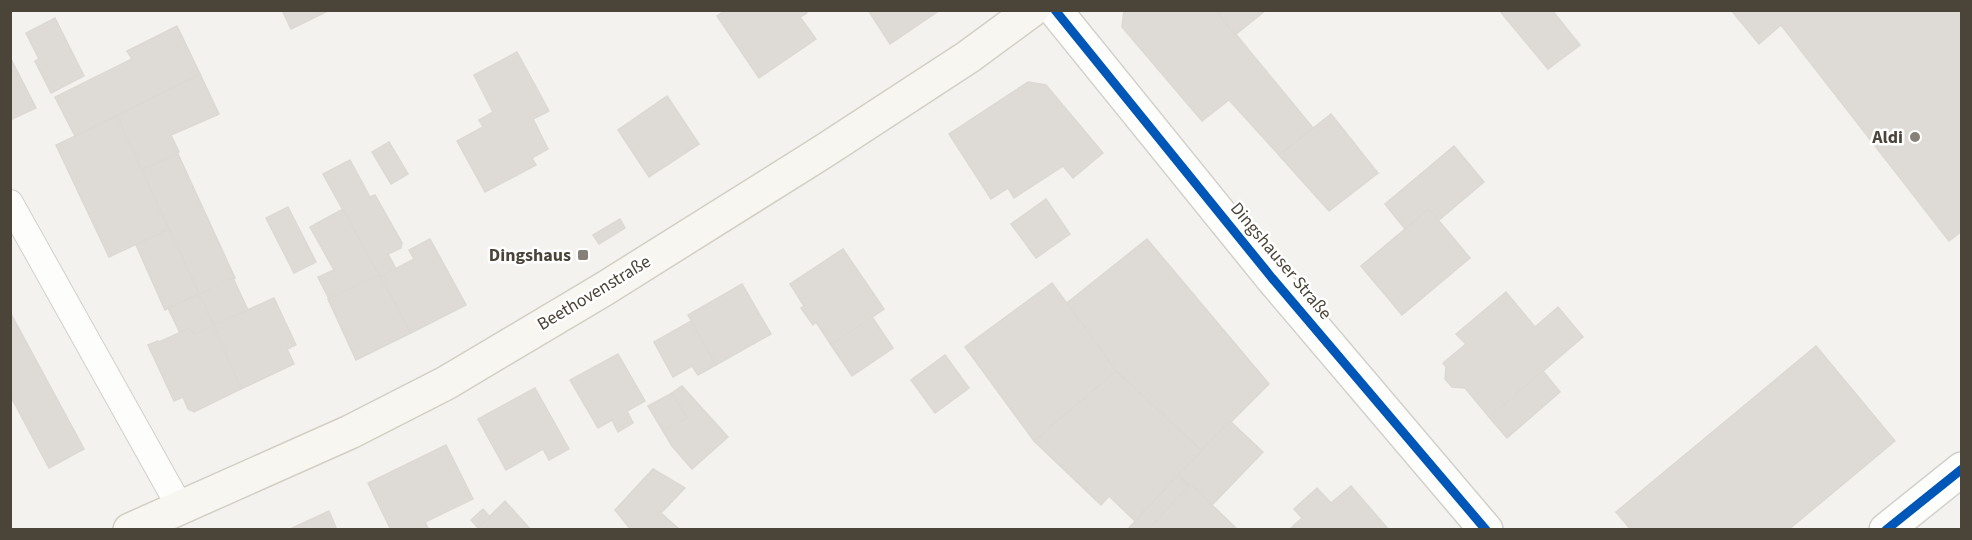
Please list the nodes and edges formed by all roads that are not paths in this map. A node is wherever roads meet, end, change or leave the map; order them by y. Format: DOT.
graph roads {
  1 [pos="1032,10"];
  2 [pos="1055,10"];
  3 [pos="10,202"];
  4 [pos="1962,469"];
  5 [pos="180,507"];
  6 [pos="130,530"];
  7 [pos="1486,530"];
  8 [pos="1886,530"];
  1 -- 5 [label="main road, Beethovenstraße"];
  2 -- 7 [label="street, Dingshauser Straße"];
  3 -- 5 [label="lane"];
  4 -- 8 [label="street"];
  5 -- 6 [label="main road, Beethovenstraße"];
}
